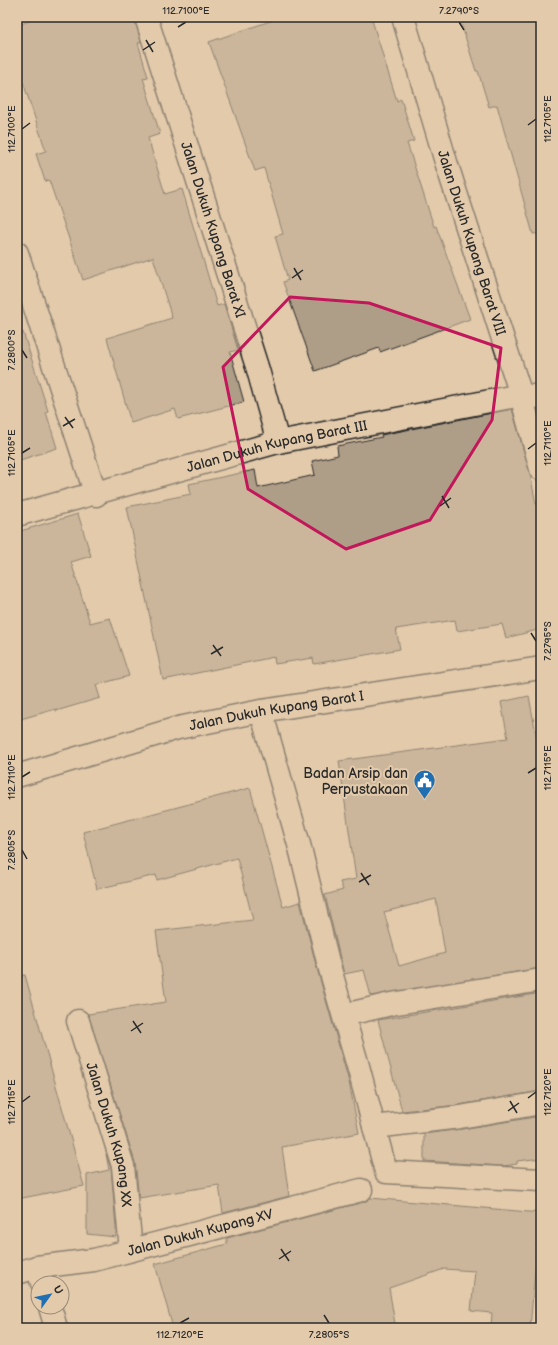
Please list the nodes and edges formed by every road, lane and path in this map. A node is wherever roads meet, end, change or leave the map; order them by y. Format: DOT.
graph roads {
  1 [pos="146,17"];
  2 [pos="403,17"];
  3 [pos="17,254"];
  4 [pos="531,396"];
  5 [pos="278,442"];
  6 [pos="541,469"];
  7 [pos="96,495"];
  8 [pos="17,515"];
  9 [pos="541,668"];
  10 [pos="261,711"];
  11 [pos="17,776"];
  12 [pos="541,980"];
  13 [pos="344,1015"];
  14 [pos="78,1021"];
  15 [pos="541,1103"];
  16 [pos="374,1127"];
  17 [pos="541,1180"];
  18 [pos="361,1190"];
  19 [pos="131,1250"];
  20 [pos="32,1274"];
  21 [pos="52,1315"];
  22 [pos="56,1328"];
  1 -- 5 [label="street, Jalan Dukuh Kupang Barat XI"];
  2 -- 4 [label="street, Jalan Dukuh Kupang Barat VIII"];
  3 -- 7 [label="street"];
  4 -- 5 [label="street, Jalan Dukuh Kupang Barat III"];
  4 -- 6 [label="street, Jalan Dukuh Kupang Barat VIII"];
  5 -- 7 [label="street, Jalan Dukuh Kupang Barat III"];
  7 -- 8 [label="street, Jalan Dukuh Kupang Barat III"];
  9 -- 10 [label="street, Jalan Dukuh Kupang Barat I"];
  10 -- 11 [label="street, Jalan Dukuh Kupang Barat I"];
  10 -- 13 [label="street"];
  12 -- 13 [label="street"];
  13 -- 16 [label="street"];
  14 -- 19 [label="street, Jalan Dukuh Kupang XX"];
  15 -- 16 [label="street"];
  16 -- 17 [label="street"];
  18 -- 19 [label="street, Jalan Dukuh Kupang XV"];
  19 -- 20 [label="street, Jalan Dukuh Kupang XV"];
  21 -- 22 [label="street"];
}
